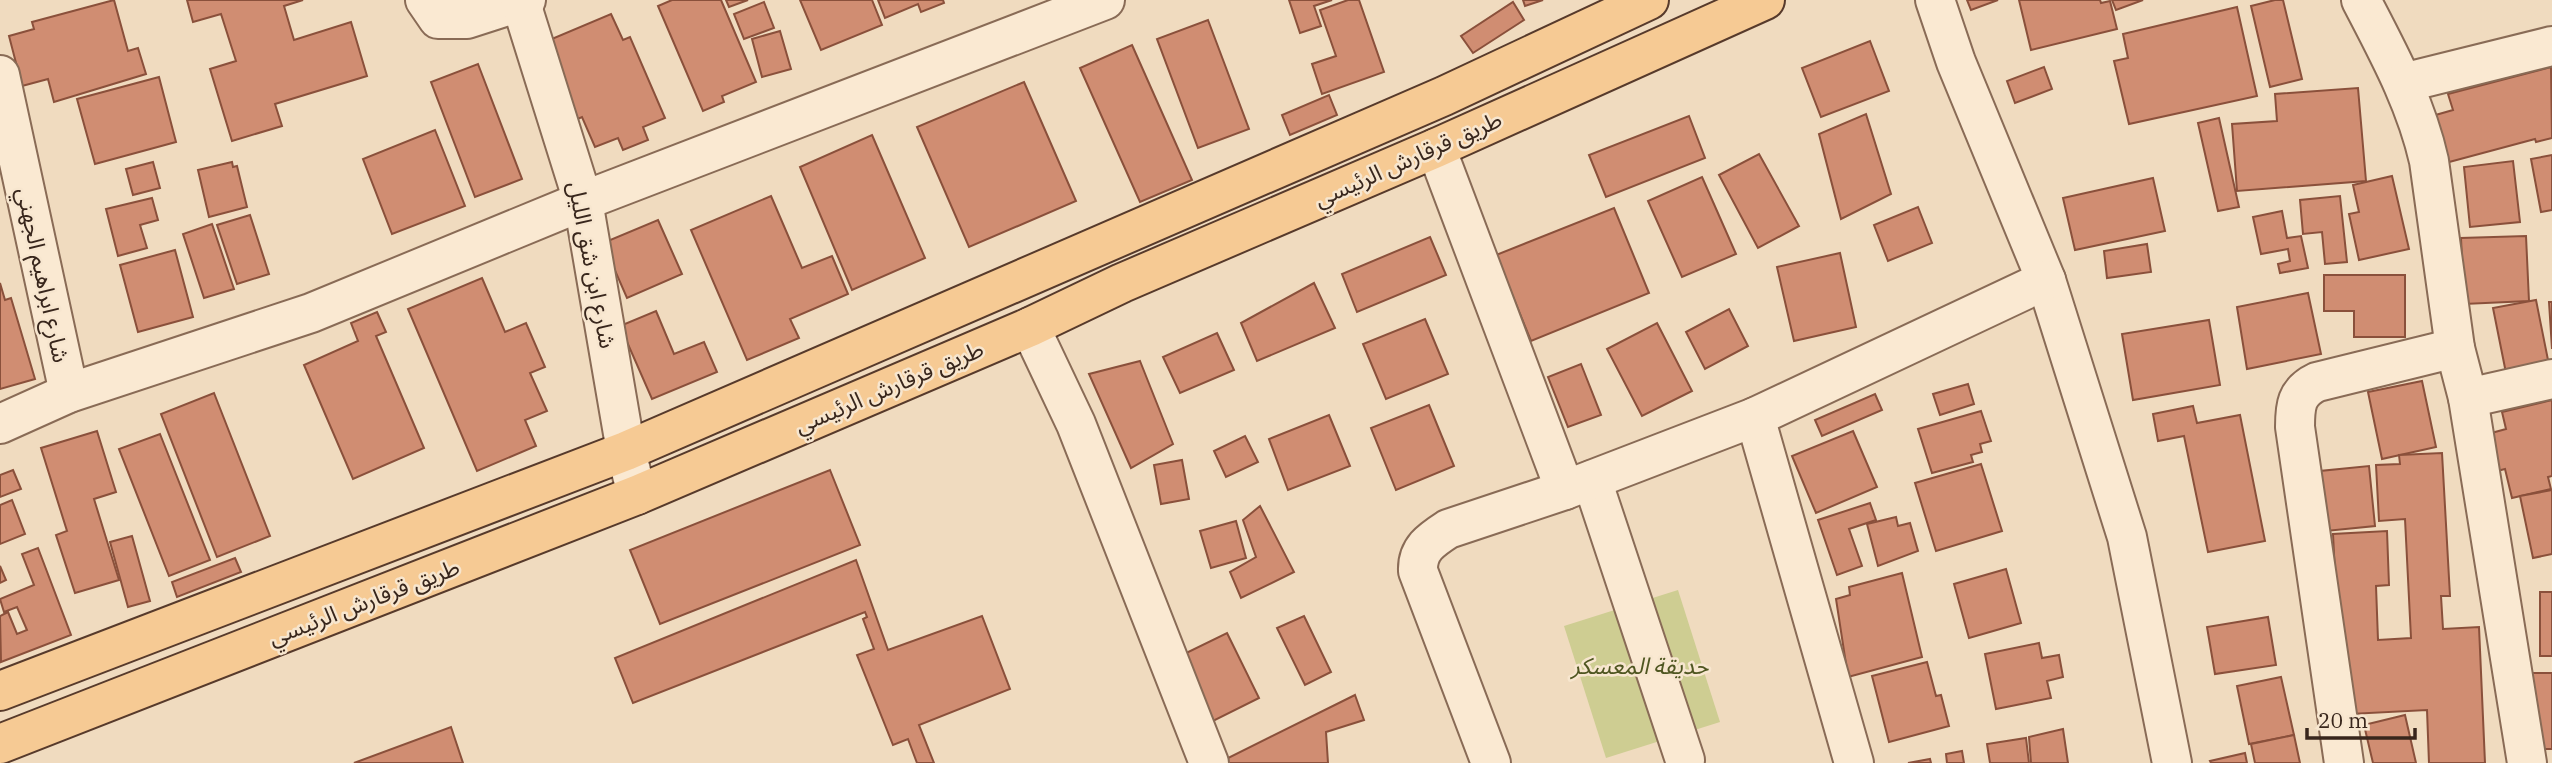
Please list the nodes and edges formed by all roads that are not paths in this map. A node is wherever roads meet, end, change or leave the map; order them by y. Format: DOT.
graph roads {
  1 [pos="425,0"];
  2 [pos="1105,0"];
  3 [pos="1649,0"];
  4 [pos="1765,0"];
  5 [pos="1935,0"];
  6 [pos="2361,0"];
  7 [pos="522,1"];
  8 [pos="2552,46"];
  9 [pos="0,75"];
  10 [pos="2403,83"];
  11 [pos="1436,148"];
  12 [pos="583,201"];
  13 [pos="2046,280"];
  14 [pos="1030,327"];
  15 [pos="2455,348"];
  16 [pos="2552,379"];
  17 [pos="69,393"];
  18 [pos="2468,398"];
  19 [pos="1755,416"];
  20 [pos="0,424"];
  21 [pos="626,451"];
  22 [pos="1578,485"];
  23 [pos="637,495"];
  24 [pos="0,691"];
  25 [pos="0,744"];
  26 [pos="1685,760"];
  27 [pos="1209,763"];
  28 [pos="1490,763"];
  29 [pos="1854,763"];
  30 [pos="2172,763"];
  31 [pos="2344,763"];
  32 [pos="2526,763"];
  1 -- 7 [label="street"];
  2 -- 12 [label="street"];
  3 -- 21 [label="main road, طريق قرقارش الرئيسي"];
  4 -- 11 [label="main road, طريق قرقارش الرئيسي"];
  5 -- 13 [label="street"];
  6 -- 10 [label="street"];
  7 -- 12 [label="street, شارع ابن شق الليل"];
  8 -- 10 [label="street"];
  9 -- 17 [label="street, شارع ابراهيم الجهني"];
  10 -- 15 [label="street"];
  11 -- 14 [label="main road, طريق قرقارش الرئيسي"];
  11 -- 22 [label="street"];
  12 -- 17 [label="street"];
  12 -- 21 [label="street, شارع ابن شق الليل"];
  13 -- 19 [label="street"];
  13 -- 30 [label="street"];
  14 -- 23 [label="main road, طريق قرقارش الرئيسي"];
  14 -- 27 [label="street"];
  15 -- 18 [label="street"];
  15 -- 31 [label="street"];
  16 -- 18 [label="street"];
  17 -- 20 [label="street"];
  18 -- 32 [label="street"];
  19 -- 22 [label="street"];
  19 -- 29 [label="street"];
  21 -- 23 [label="street, شارع ابن شق الليل"];
  21 -- 24 [label="main road, طريق قرقارش الرئيسي"];
  22 -- 26 [label="street"];
  22 -- 28 [label="street"];
  23 -- 25 [label="main road, طريق قرقارش الرئيسي"];
}
